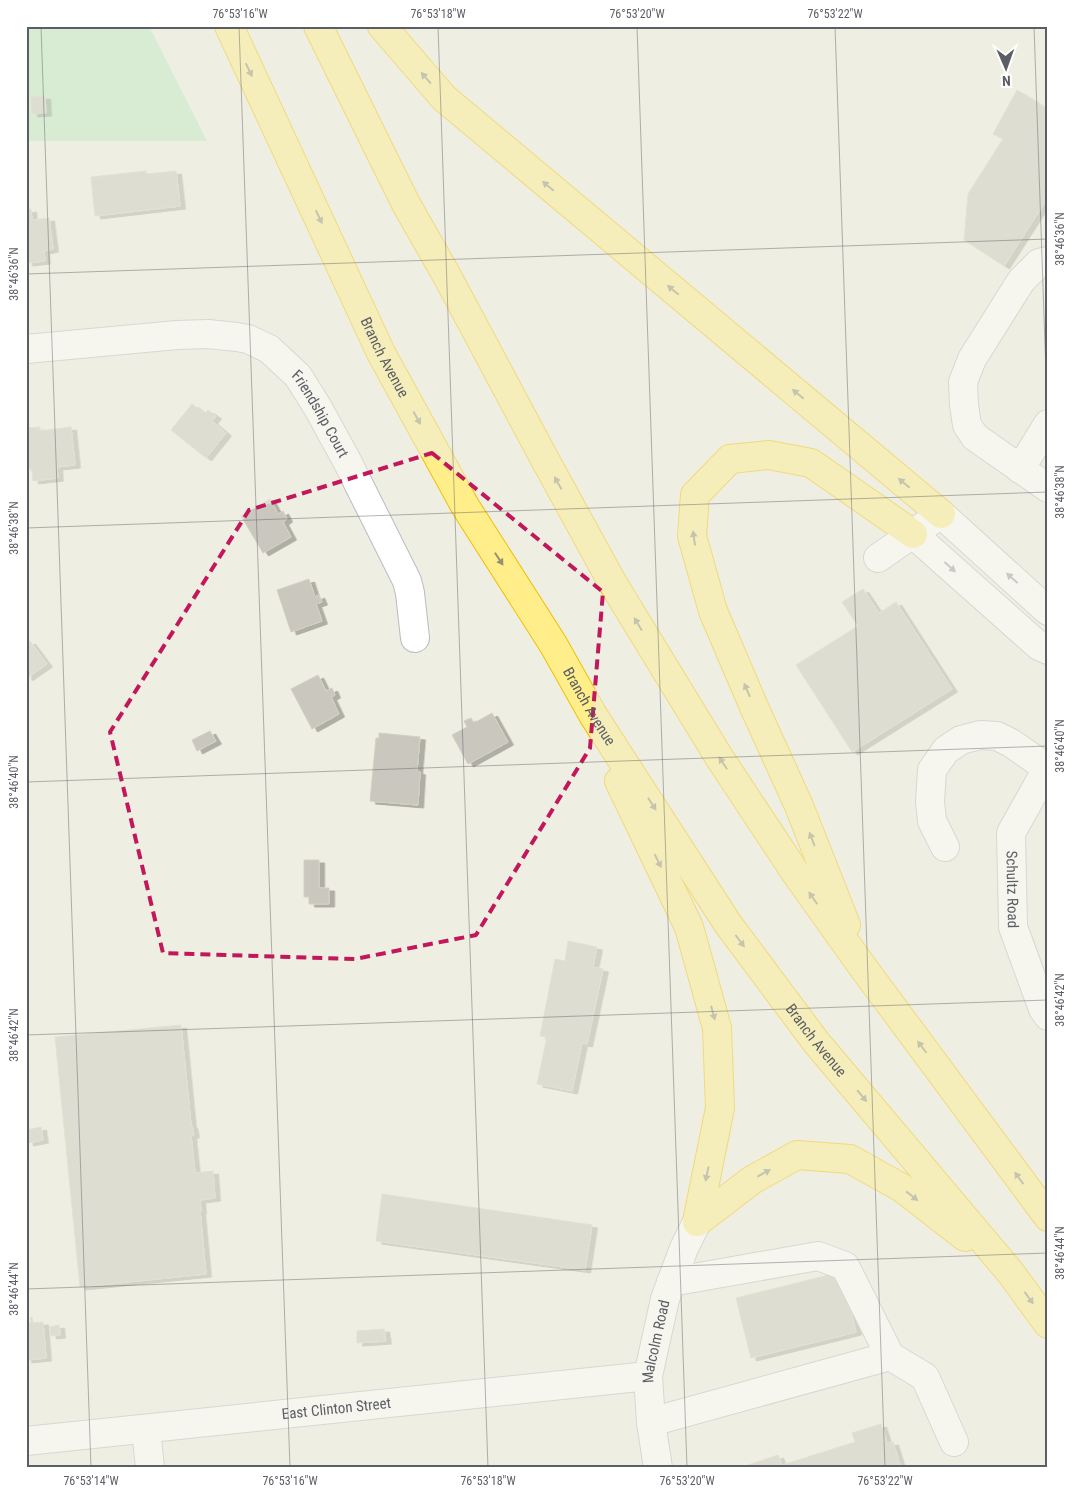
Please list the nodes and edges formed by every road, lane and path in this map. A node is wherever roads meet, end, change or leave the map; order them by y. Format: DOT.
graph roads {
  1 [pos="229,26"];
  2 [pos="318,26"];
  3 [pos="382,26"];
  4 [pos="1048,261"];
  5 [pos="26,349"];
  6 [pos="1048,424"];
  7 [pos="1020,470"];
  8 [pos="1048,488"];
  9 [pos="941,514"];
  10 [pos="913,534"];
  11 [pos="878,558"];
  12 [pos="1048,611"];
  13 [pos="415,638"];
  14 [pos="553,644"];
  15 [pos="1048,650"];
  16 [pos="1048,767"];
  17 [pos="945,847"];
  18 [pos="862,966"];
  19 [pos="1048,1016"];
  20 [pos="1048,1217"];
  21 [pos="697,1222"];
  22 [pos="1010,1272"];
  23 [pos="671,1282"];
  24 [pos="1048,1324"];
  25 [pos="890,1356"];
  26 [pos="648,1376"];
  27 [pos="651,1422"];
  28 [pos="146,1429"];
  29 [pos="26,1441"];
  30 [pos="954,1442"];
  31 [pos="150,1468"];
  32 [pos="658,1468"];
  1 -- 14 [label="highway, Branch Avenue, one-way"];
  18 -- 2 [label="highway, one-way"];
  9 -- 3 [label="highway, one-way"];
  4 -- 7 [label="street"];
  5 -- 13 [label="street, Friendship Court"];
  6 -- 7 [label="street"];
  7 -- 8 [label="street"];
  9 -- 10 [label="street"];
  12 -- 9 [label="street, one-way"];
  10 -- 11 [label="street"];
  10 -- 15 [label="street, one-way"];
  18 -- 10 [label="highway, one-way"];
  14 -- 21 [label="highway, one-way"];
  14 -- 22 [label="highway, Branch Avenue, one-way"];
  16 -- 17 [label="street"];
  16 -- 19 [label="street, Schultz Road"];
  20 -- 18 [label="highway, one-way"];
  21 -- 22 [label="highway, one-way"];
  21 -- 23 [label="street, Malcolm Road"];
  22 -- 24 [label="highway, Branch Avenue, one-way"];
  23 -- 25 [label="street"];
  23 -- 26 [label="street, Malcolm Road"];
  25 -- 27 [label="street"];
  25 -- 30 [label="street"];
  26 -- 27 [label="street, Malcolm Road"];
  26 -- 28 [label="street, East Clinton Street"];
  27 -- 32 [label="street, Malcolm Road"];
  28 -- 29 [label="street, East Clinton Street"];
  28 -- 31 [label="street"];
}
